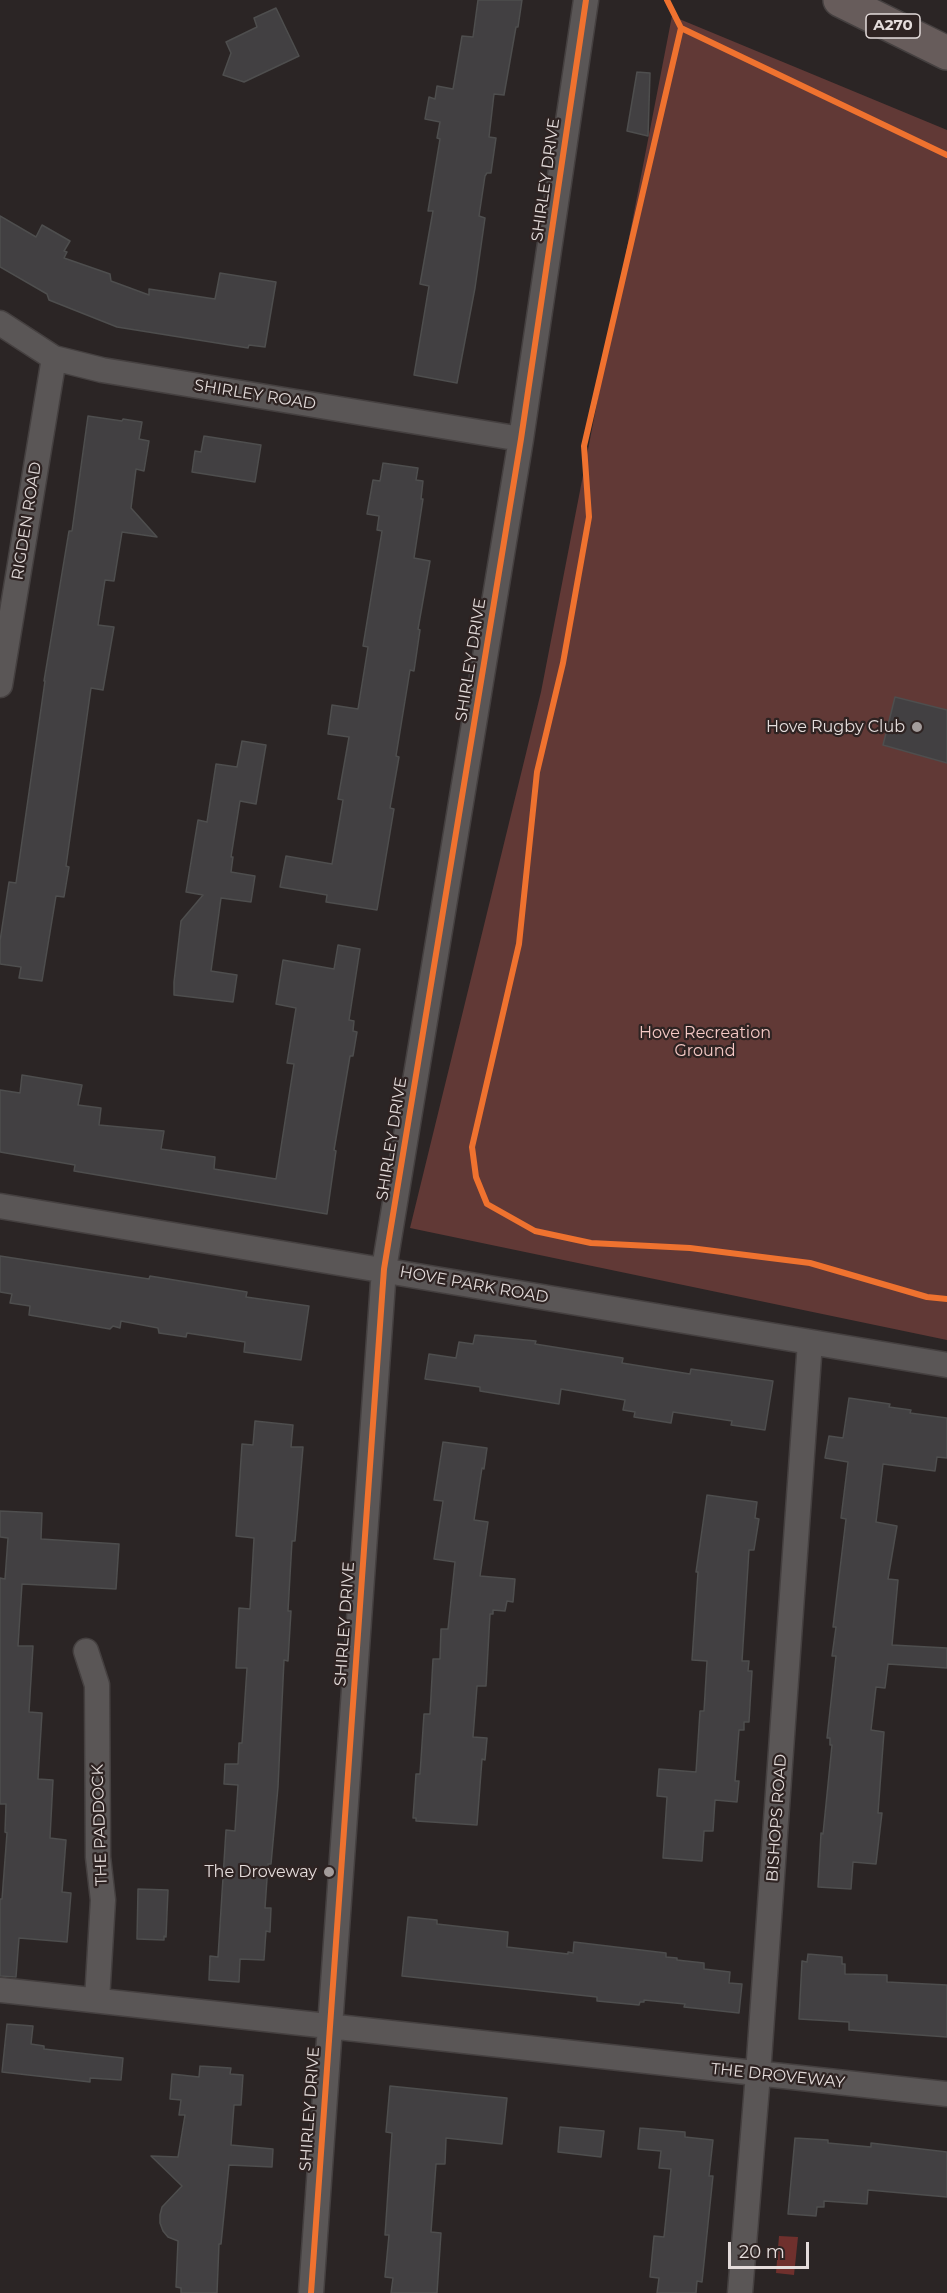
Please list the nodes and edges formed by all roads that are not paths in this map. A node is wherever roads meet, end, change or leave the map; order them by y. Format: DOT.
graph roads {
  1 [pos="586,0"];
  2 [pos="840,0"];
  3 [pos="947,53"];
  4 [pos="0,323"];
  5 [pos="54,358"];
  6 [pos="521,439"];
  7 [pos="0,685"];
  8 [pos="0,1206"];
  9 [pos="384,1269"];
  10 [pos="810,1342"];
  11 [pos="947,1365"];
  12 [pos="86,1651"];
  13 [pos="0,1990"];
  14 [pos="97,2000"];
  15 [pos="329,2027"];
  16 [pos="758,2074"];
  17 [pos="947,2094"];
  18 [pos="311,2293"];
  19 [pos="740,2293"];
  1 -- 6 [label="street, SHIRLEY DRIVE"];
  2 -- 3 [label="main road, A270"];
  4 -- 5 [label="street, SHIRLEY ROAD"];
  5 -- 6 [label="street, SHIRLEY ROAD"];
  5 -- 7 [label="street, RIGDEN ROAD"];
  6 -- 9 [label="street, SHIRLEY DRIVE"];
  8 -- 9 [label="street, HOVE PARK ROAD"];
  9 -- 10 [label="street, HOVE PARK ROAD"];
  9 -- 15 [label="street, SHIRLEY DRIVE"];
  10 -- 11 [label="street, HOVE PARK ROAD"];
  10 -- 16 [label="street, BISHOPS ROAD"];
  12 -- 14 [label="street, THE PADDOCK"];
  13 -- 14 [label="street, THE DROVEWAY"];
  14 -- 15 [label="street, THE DROVEWAY"];
  15 -- 16 [label="street, THE DROVEWAY"];
  15 -- 18 [label="street, SHIRLEY DRIVE"];
  16 -- 17 [label="street, THE DROVEWAY"];
  16 -- 19 [label="street, BISHOPS ROAD"];
}
